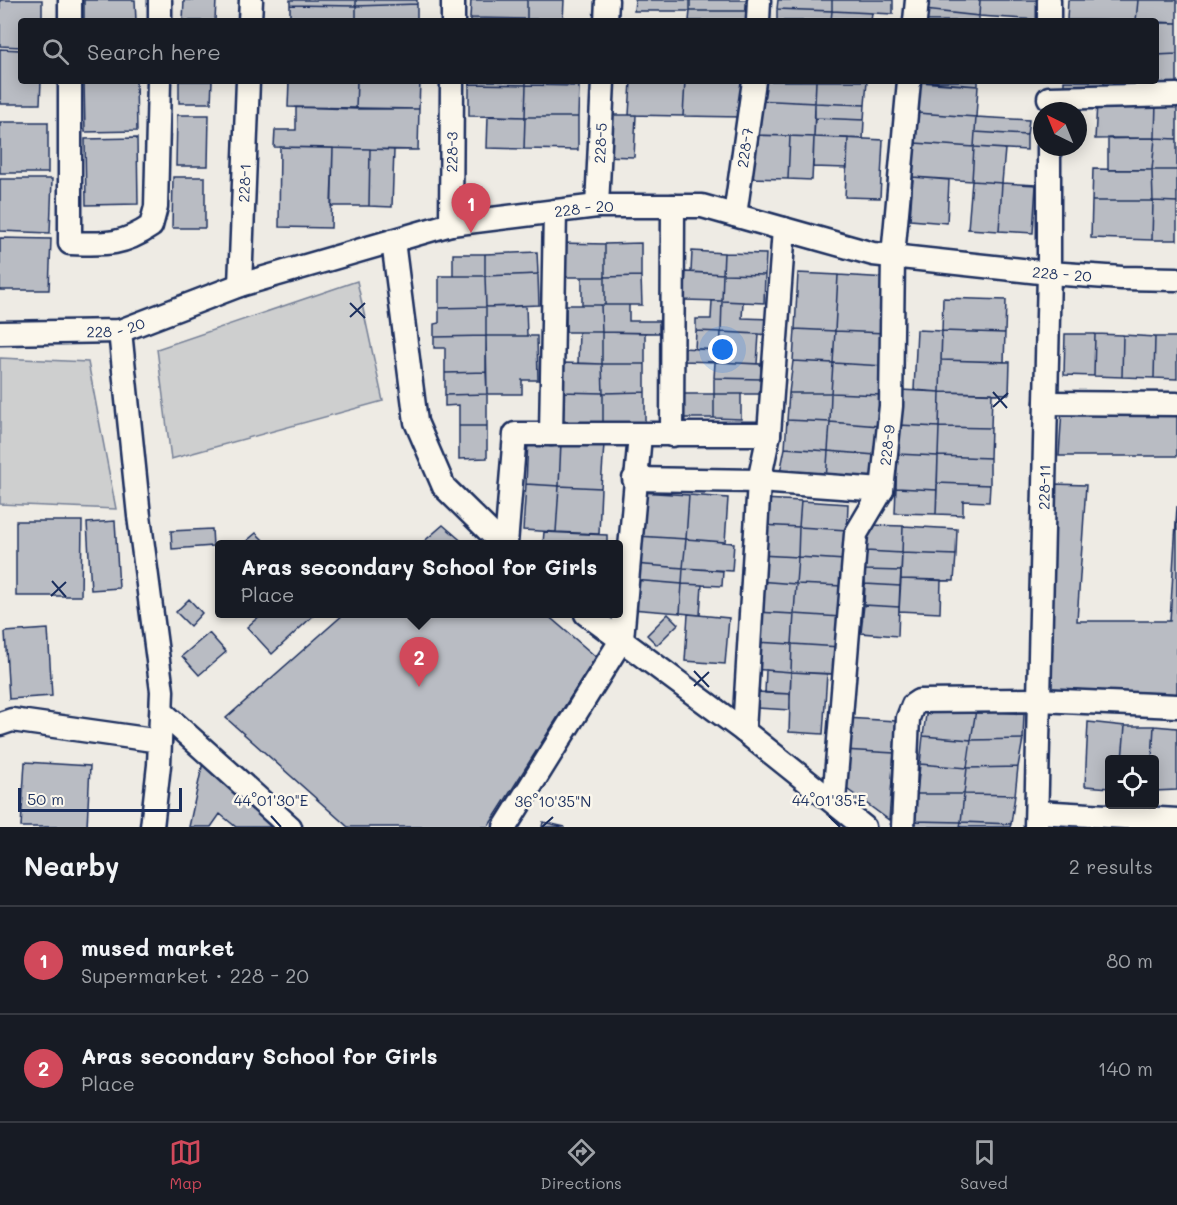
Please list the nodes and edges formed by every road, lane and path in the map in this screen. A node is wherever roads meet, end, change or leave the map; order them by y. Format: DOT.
graph roads {
  1 [pos="70,0"];
  2 [pos="160,0"];
  3 [pos="251,0"];
  4 [pos="453,0"];
  5 [pos="607,0"];
  6 [pos="759,0"];
  7 [pos="917,0"];
  8 [pos="1049,0"];
  9 [pos="70,18"];
  10 [pos="160,18"];
  11 [pos="250,18"];
  12 [pos="453,18"];
  13 [pos="606,18"];
  14 [pos="758,18"];
  15 [pos="915,18"];
  16 [pos="1049,18"];
  17 [pos="70,84"];
  18 [pos="159,84"];
  19 [pos="248,84"];
  20 [pos="452,84"];
  21 [pos="603,84"];
  22 [pos="754,84"];
  23 [pos="909,84"];
  24 [pos="1177,95"];
  25 [pos="1049,97"];
  26 [pos="1049,156"];
  27 [pos="597,206"];
  28 [pos="673,206"];
  29 [pos="555,211"];
  30 [pos="735,216"];
  31 [pos="451,224"];
  32 [pos="784,229"];
  33 [pos="393,241"];
  34 [pos="893,256"];
  35 [pos="1049,273"];
  36 [pos="1177,279"];
  37 [pos="240,285"];
  38 [pos="120,331"];
  39 [pos="0,333"];
  40 [pos="1046,403"];
  41 [pos="1177,404"];
  42 [pos="551,434"];
  43 [pos="769,434"];
  44 [pos="640,435"];
  45 [pos="672,435"];
  46 [pos="634,479"];
  47 [pos="759,482"];
  48 [pos="882,490"];
  49 [pos="500,540"];
  50 [pos="504,540"];
  51 [pos="592,618"];
  52 [pos="622,639"];
  53 [pos="1039,700"];
  54 [pos="1177,706"];
  55 [pos="162,712"];
  56 [pos="0,724"];
  57 [pos="744,731"];
  58 [pos="160,741"];
  59 [pos="834,801"];
  60 [pos="1036,819"];
  61 [pos="1177,820"];
  62 [pos="152,827"];
  63 [pos="290,827"];
  64 [pos="505,827"];
  65 [pos="864,827"];
  66 [pos="903,827"];
  1 -- 9 [label="street"];
  2 -- 10 [label="street"];
  3 -- 11 [label="street"];
  4 -- 12 [label="street"];
  5 -- 13 [label="street"];
  6 -- 14 [label="street"];
  7 -- 15 [label="street"];
  8 -- 16 [label="street"];
  17 -- 18 [label="street"];
  19 -- 37 [label="street, 228-1"];
  20 -- 31 [label="street, 228-3"];
  21 -- 27 [label="street, 228-5"];
  22 -- 30 [label="street, 228-7"];
  23 -- 34 [label="street, 228-9"];
  24 -- 25 [label="street"];
  26 -- 35 [label="street, 228-11"];
  27 -- 28 [label="street, 228 - 20"];
  27 -- 29 [label="street, 228 - 20"];
  28 -- 30 [label="street, 228 - 20"];
  28 -- 45 [label="street"];
  29 -- 31 [label="street, 228 - 20"];
  29 -- 42 [label="street"];
  30 -- 32 [label="street, 228 - 20"];
  31 -- 33 [label="street, 228 - 20"];
  32 -- 34 [label="street, 228 - 20"];
  32 -- 43 [label="street"];
  33 -- 37 [label="street, 228 - 20"];
  33 -- 49 [label="street"];
  34 -- 35 [label="street, 228 - 20"];
  34 -- 48 [label="street, 228-9"];
  35 -- 36 [label="street, 228 - 20"];
  35 -- 40 [label="street, 228-11"];
  37 -- 38 [label="street, 228 - 20"];
  38 -- 39 [label="street, 228 - 20"];
  38 -- 55 [label="street"];
  40 -- 41 [label="street"];
  40 -- 53 [label="street, 228-11"];
  42 -- 44 [label="street"];
  42 -- 50 [label="street"];
  43 -- 45 [label="street"];
  43 -- 47 [label="street"];
  44 -- 45 [label="street"];
  44 -- 46 [label="street"];
  46 -- 47 [label="street"];
  46 -- 52 [label="street"];
  47 -- 48 [label="street"];
  47 -- 57 [label="street"];
  48 -- 59 [label="street, 228-9"];
  51 -- 52 [label="street"];
  52 -- 57 [label="street"];
  52 -- 64 [label="street"];
  53 -- 54 [label="street"];
  53 -- 60 [label="street, 228-11"];
  53 -- 66 [label="street"];
  55 -- 58 [label="street"];
  55 -- 63 [label="street"];
  56 -- 58 [label="street"];
  57 -- 59 [label="street"];
  58 -- 62 [label="street"];
  59 -- 65 [label="street"];
  60 -- 61 [label="street"];
}
